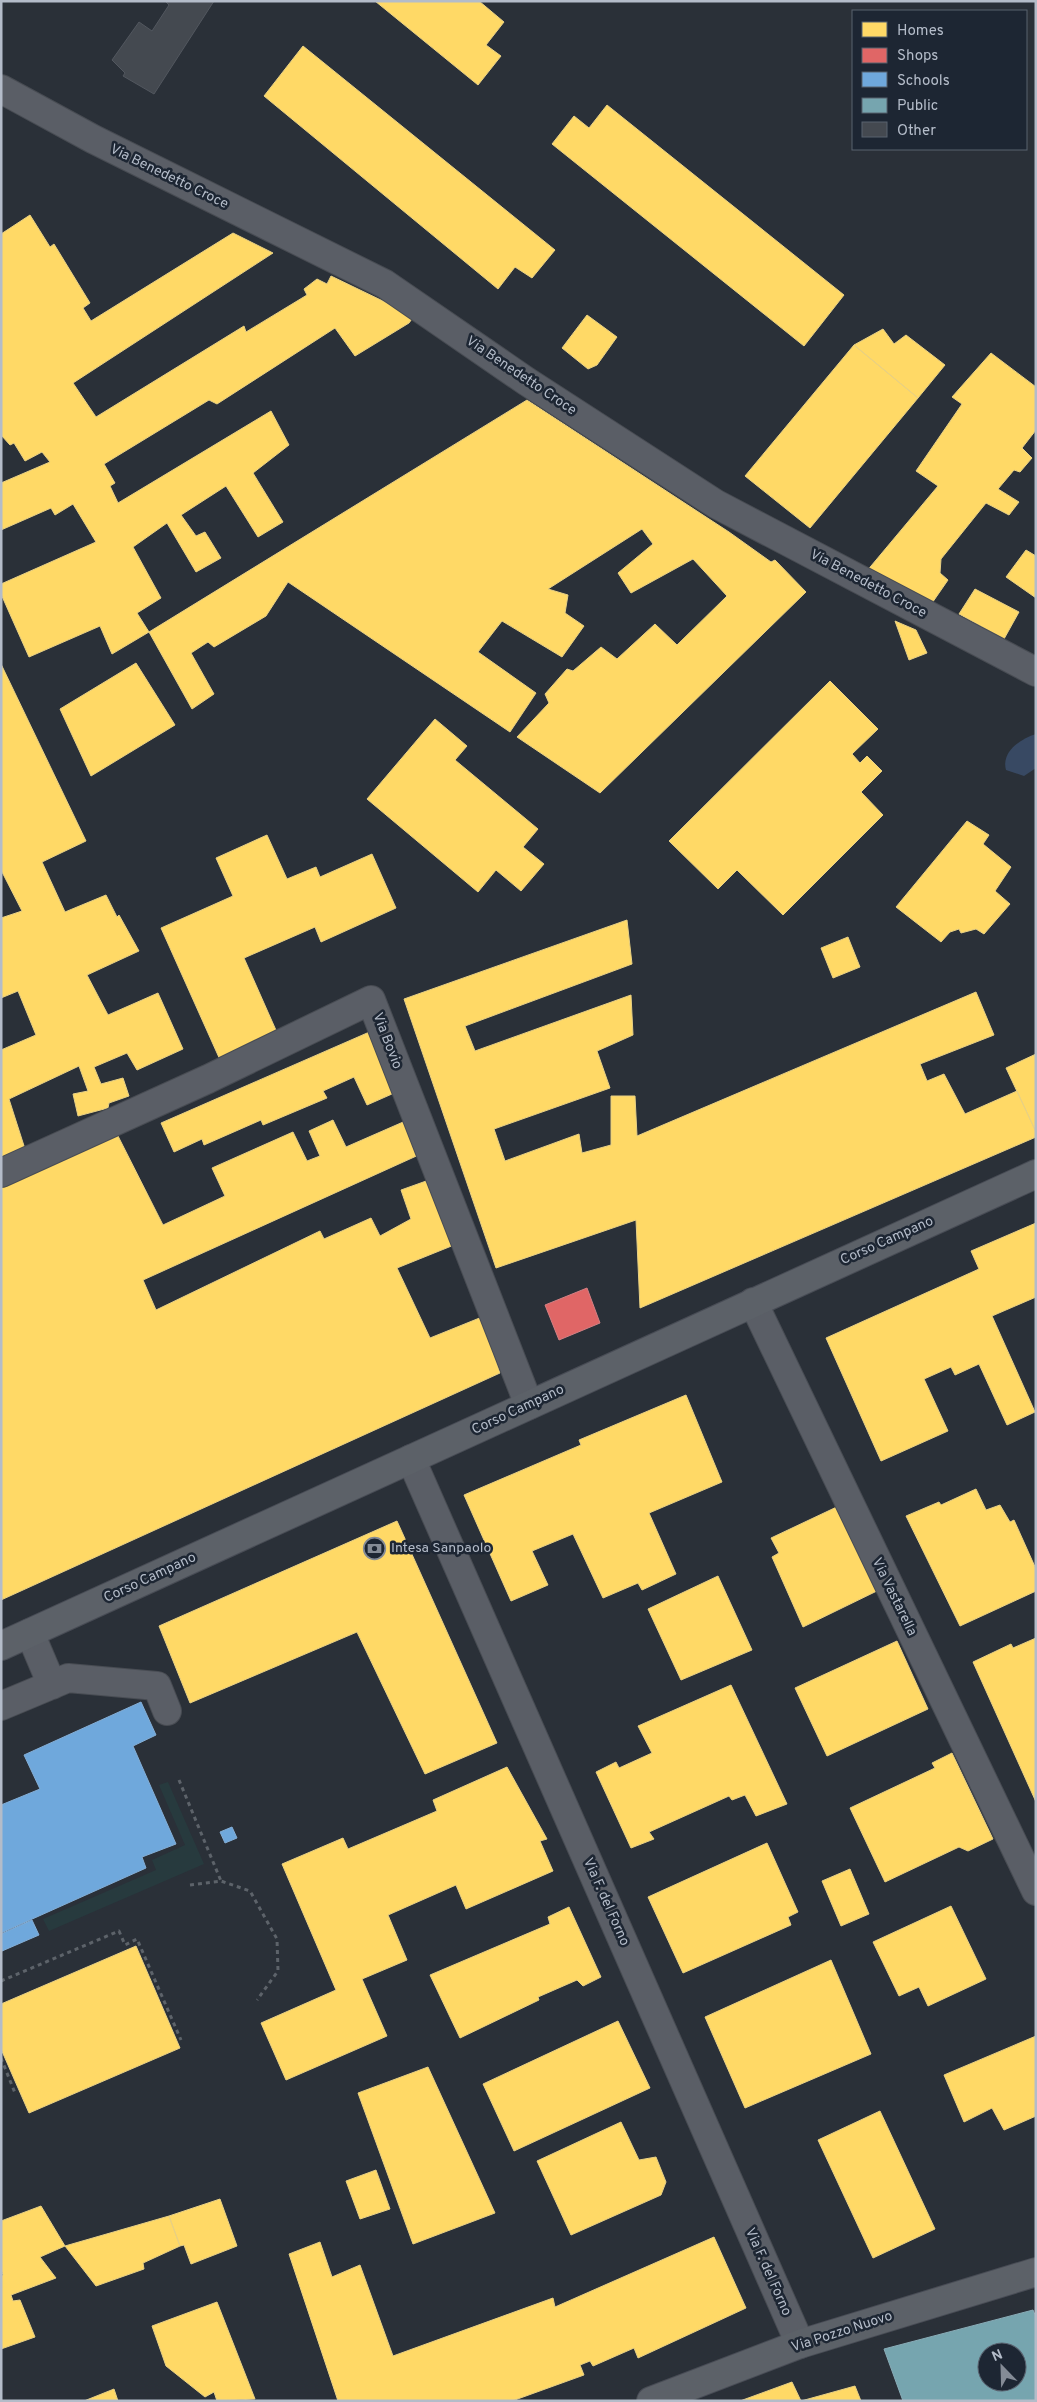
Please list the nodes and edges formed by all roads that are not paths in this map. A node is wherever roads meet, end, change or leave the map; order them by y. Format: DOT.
graph roads {
  1 [pos="1,89"];
  2 [pos="1036,672"];
  3 [pos="1,1173"];
  4 [pos="1036,1174"];
  5 [pos="753,1302"];
  6 [pos="529,1405"];
  7 [pos="411,1459"];
  8 [pos="30,1633"];
  9 [pos="1,1646"];
  10 [pos="52,1685"];
  11 [pos="1,1706"];
  12 [pos="167,1711"];
  13 [pos="1036,1891"];
  14 [pos="1036,2272"];
  15 [pos="800,2344"];
  16 [pos="651,2401"];
  1 -- 2 [label="street, Via Benedetto Croce"];
  3 -- 6 [label="street, Via Bovio"];
  4 -- 5 [label="main road, Corso Campano"];
  5 -- 6 [label="main road, Corso Campano"];
  5 -- 13 [label="street, Via Vastarella"];
  6 -- 7 [label="main road, Corso Campano"];
  7 -- 8 [label="main road, Corso Campano"];
  7 -- 15 [label="street, Via F. del Forno"];
  8 -- 9 [label="main road, Corso Campano"];
  8 -- 10 [label="street"];
  10 -- 11 [label="street"];
  10 -- 12 [label="street"];
  14 -- 15 [label="main road, Via Pozzo Nuovo"];
  15 -- 16 [label="main road, Via Pozzo Nuovo"];
}
